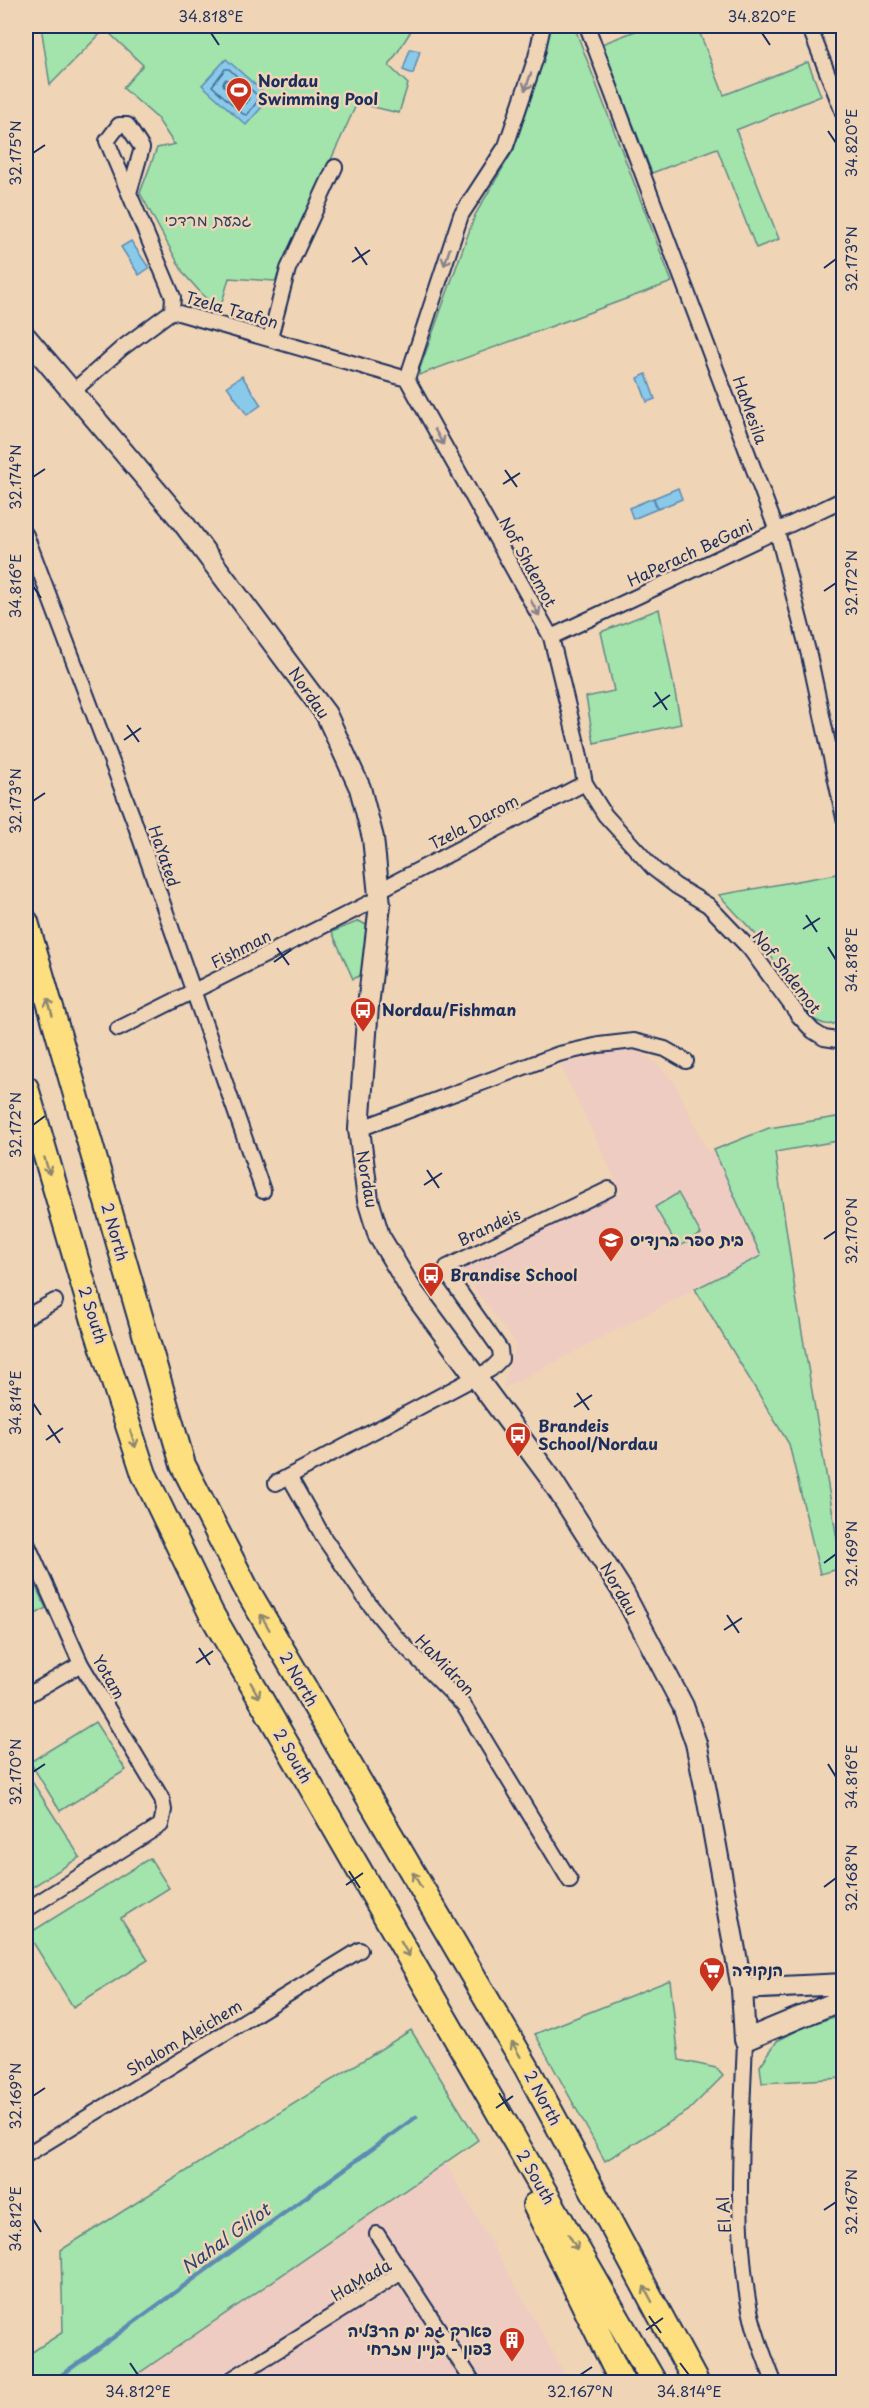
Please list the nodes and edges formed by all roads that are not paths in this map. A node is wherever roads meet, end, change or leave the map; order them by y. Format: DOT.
graph roads {
  1 [pos="543,26"];
  2 [pos="587,26"];
  3 [pos="810,26"];
  4 [pos="843,115"];
  5 [pos="336,167"];
  6 [pos="129,193"];
  7 [pos="172,311"];
  8 [pos="26,337"];
  9 [pos="270,338"];
  10 [pos="407,380"];
  11 [pos="71,393"];
  12 [pos="843,499"];
  13 [pos="777,531"];
  14 [pos="26,535"];
  15 [pos="551,637"];
  16 [pos="585,783"];
  17 [pos="843,818"];
  18 [pos="379,894"];
  19 [pos="26,922"];
  20 [pos="193,991"];
  21 [pos="117,1029"];
  22 [pos="843,1041"];
  23 [pos="686,1061"];
  24 [pos="26,1088"];
  25 [pos="359,1130"];
  26 [pos="609,1189"];
  27 [pos="263,1191"];
  28 [pos="55,1301"];
  29 [pos="26,1317"];
  30 [pos="476,1378"];
  31 [pos="289,1476"];
  32 [pos="276,1483"];
  33 [pos="26,1541"];
  34 [pos="81,1664"];
  35 [pos="26,1696"];
  36 [pos="570,1881"];
  37 [pos="26,1910"];
  38 [pos="360,1950"];
  39 [pos="843,1984"];
  40 [pos="742,1989"];
  41 [pos="843,1999"];
  42 [pos="440,2009"];
  43 [pos="745,2040"];
  44 [pos="26,2155"];
  45 [pos="376,2235"];
  46 [pos="402,2272"];
  47 [pos="473,2381"];
  48 [pos="227,2382"];
  49 [pos="622,2382"];
  50 [pos="654,2382"];
  51 [pos="696,2382"];
  52 [pos="774,2382"];
  1 -- 10 [label="street, one-way"];
  2 -- 13 [label="street, HaMesila"];
  3 -- 4 [label="street"];
  5 -- 9 [label="street"];
  6 -- 7 [label="street"];
  7 -- 9 [label="street, Tzela Tzafon"];
  7 -- 11 [label="street, Tzela Tzafon"];
  8 -- 11 [label="street, Nordau"];
  9 -- 10 [label="street, Tzela Tzafon"];
  10 -- 15 [label="street, Nof Shdemot, one-way"];
  11 -- 18 [label="street, Nordau"];
  12 -- 13 [label="street, HaPerach BeGani"];
  13 -- 15 [label="street, HaPerach BeGani"];
  13 -- 17 [label="street, HaMesila"];
  14 -- 20 [label="street, HaYated"];
  15 -- 16 [label="street, Nof Shdemot"];
  16 -- 18 [label="street, Tzela Darom"];
  16 -- 22 [label="street, Nof Shdemot"];
  18 -- 20 [label="street, Fishman"];
  18 -- 25 [label="street, Nordau"];
  51 -- 19 [label="highway, 2 North, one-way"];
  20 -- 21 [label="street, Fishman"];
  20 -- 27 [label="street, HaYated"];
  23 -- 25 [label="street"];
  24 -- 42 [label="highway, 2 South, one-way"];
  25 -- 30 [label="street, Nordau"];
  26 -- 30 [label="street, Brandeis"];
  28 -- 29 [label="street"];
  30 -- 31 [label="street"];
  30 -- 40 [label="street, Nordau"];
  31 -- 32 [label="street"];
  31 -- 36 [label="street, HaMidron"];
  33 -- 34 [label="street, Yotam"];
  34 -- 35 [label="street"];
  34 -- 37 [label="street, Yotam"];
  38 -- 44 [label="street, Shalom Aleichem"];
  39 -- 40 [label="street"];
  40 -- 43 [label="street, Nordau"];
  41 -- 43 [label="street"];
  42 -- 49 [label="highway"];
  42 -- 50 [label="highway, 2 South, one-way"];
  43 -- 52 [label="street, El Al"];
  45 -- 46 [label="street"];
  46 -- 47 [label="street, HaMada"];
  46 -- 48 [label="street, HaMada"];
}
